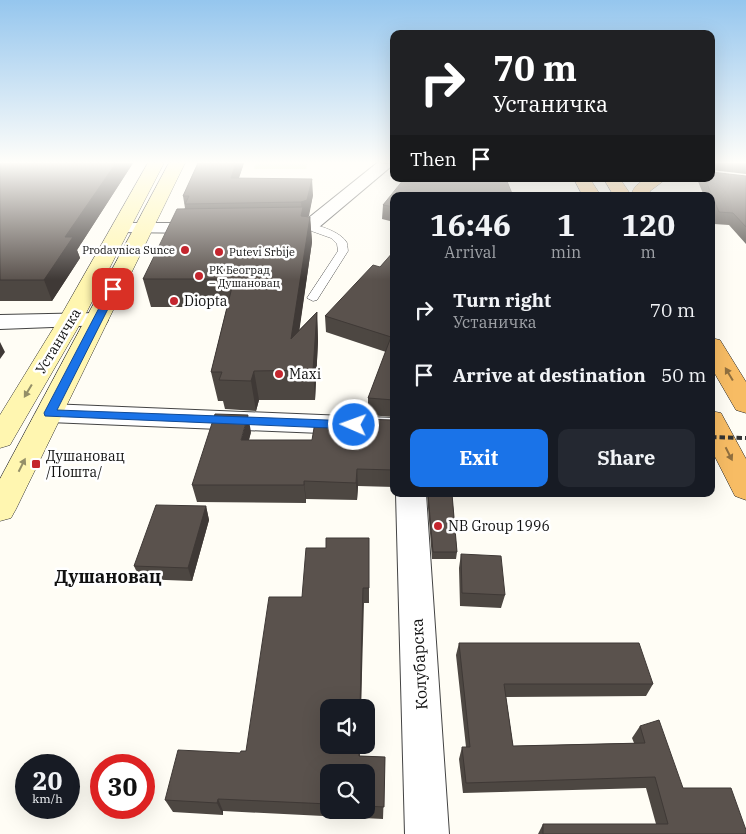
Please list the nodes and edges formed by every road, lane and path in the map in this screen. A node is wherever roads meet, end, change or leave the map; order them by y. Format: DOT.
graph roads {
  1 [pos="143,202"];
  2 [pos="152,202"];
  3 [pos="341,202"];
  4 [pos="306,226"];
  5 [pos="134,228"];
  6 [pos="226,228"];
  7 [pos="255,228"];
  8 [pos="313,298"];
  9 [pos="71,319"];
  10 [pos="97,320"];
  11 [pos="0,322"];
  12 [pos="715,352"];
  13 [pos="746,404"];
  14 [pos="49,413"];
  15 [pos="390,426"];
  16 [pos="715,428"];
  17 [pos="715,437"];
  18 [pos="0,438"];
  19 [pos="746,438"];
  20 [pos="746,488"];
  21 [pos="411,497"];
  22 [pos="0,508"];
  23 [pos="427,834"];
  1 -- 5 [label="main road, Устаничка"];
  2 -- 5 [label="main road, Устаничка"];
  3 -- 4 [label="street"];
  4 -- 7 [label="street"];
  4 -- 8 [label="lane"];
  5 -- 6 [label="street"];
  5 -- 9 [label="main road, Устаничка"];
  5 -- 10 [label="main road, Устаничка"];
  9 -- 10 [label="street"];
  9 -- 11 [label="street"];
  9 -- 18 [label="main road, Устаничка, one-way"];
  10 -- 14 [label="main road, Устаничка"];
  13 -- 12 [label="highway, one-way"];
  14 -- 15 [label="street"];
  22 -- 14 [label="main road, Устаничка, one-way"];
  16 -- 20 [label="highway, one-way"];
  17 -- 19 [label="path, bridge"];
  21 -- 23 [label="street, Колубарска"];
}
